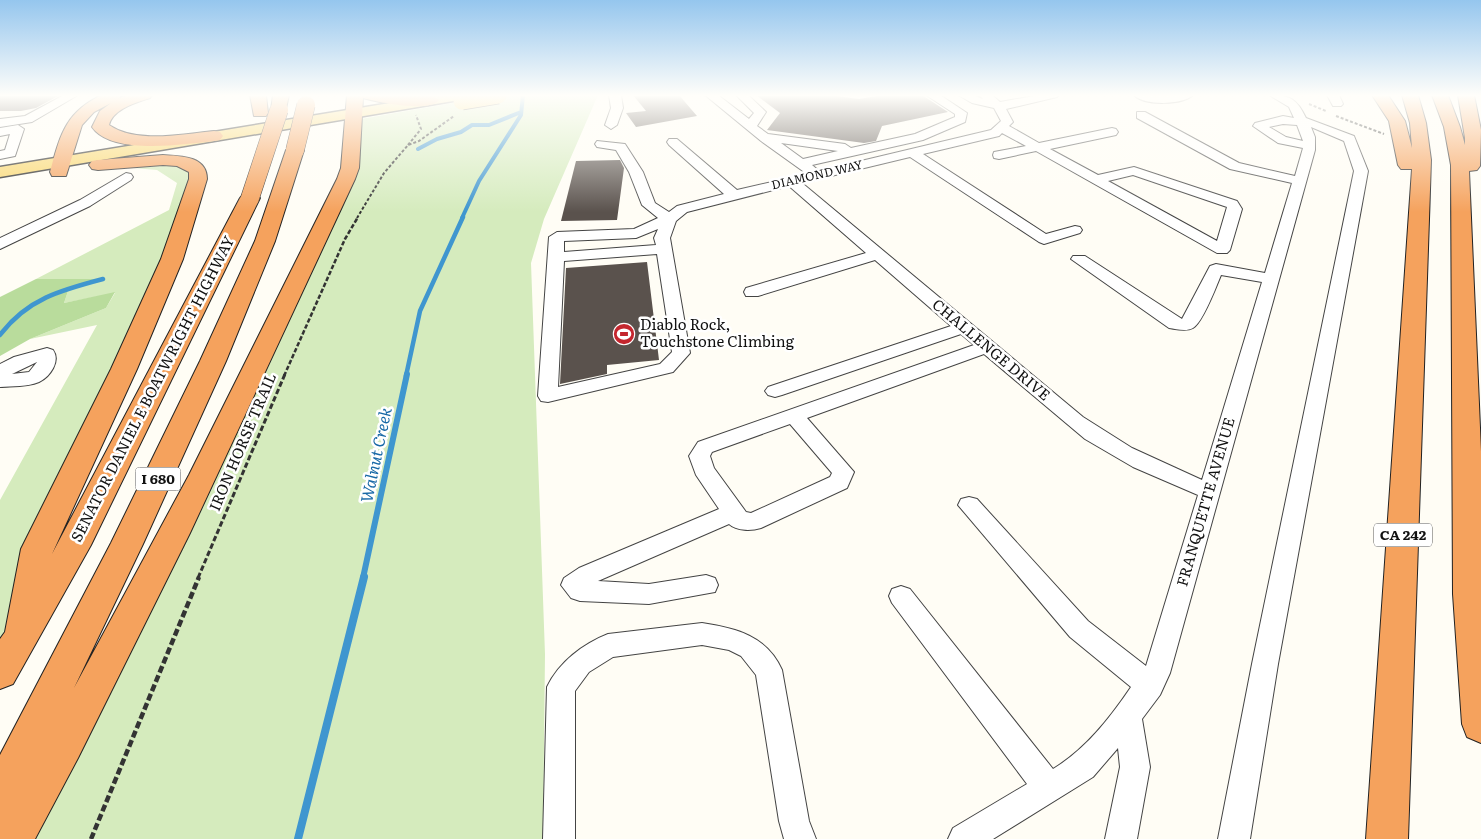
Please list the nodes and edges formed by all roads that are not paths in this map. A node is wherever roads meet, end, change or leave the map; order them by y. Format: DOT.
graph roads {
  1 [pos="16,134"];
  2 [pos="69,134"];
  3 [pos="113,134"];
  4 [pos="227,134"];
  5 [pos="258,134"];
  6 [pos="260,134"];
  7 [pos="270,134"];
  8 [pos="299,134"];
  9 [pos="353,134"];
  10 [pos="761,134"];
  11 [pos="990,134"];
  12 [pos="1014,134"];
  13 [pos="1101,134"];
  14 [pos="1176,134"];
  15 [pos="1272,134"];
  16 [pos="1307,134"];
  17 [pos="1340,134"];
  18 [pos="1401,134"];
  19 [pos="1419,134"];
  20 [pos="1454,134"];
  21 [pos="1473,134"];
  22 [pos="923,135"];
  23 [pos="214,136"];
  24 [pos="765,138"];
  25 [pos="673,142"];
  26 [pos="601,144"];
  27 [pos="941,146"];
  28 [pos="1310,146"];
  29 [pos="1038,147"];
  30 [pos="859,150"];
  31 [pos="913,152"];
  32 [pos="0,154"];
  33 [pos="999,156"];
  34 [pos="801,163"];
  35 [pos="98,165"];
  36 [pos="60,167"];
  37 [pos="0,172"];
  38 [pos="818,175"];
  39 [pos="126,177"];
  40 [pos="1096,180"];
  41 [pos="791,181"];
  42 [pos="0,182"];
  43 [pos="1300,182"];
  44 [pos="734,195"];
  45 [pos="250,198"];
  46 [pos="669,219"];
  47 [pos="1075,230"];
  48 [pos="1419,230"];
  49 [pos="1162,232"];
  50 [pos="4,239"];
  51 [pos="1462,240"];
  52 [pos="664,249"];
  53 [pos="878,254"];
  54 [pos="556,257"];
  55 [pos="1079,259"];
  56 [pos="1216,269"];
  57 [pos="1271,279"];
  58 [pos="752,292"];
  59 [pos="964,327"];
  60 [pos="987,347"];
  61 [pos="0,372"];
  62 [pos="0,381"];
  63 [pos="775,391"];
  64 [pos="794,416"];
  65 [pos="1209,491"];
  66 [pos="969,505"];
  67 [pos="734,512"];
  68 [pos="706,585"];
  69 [pos="901,596"];
  70 [pos="22,633"];
  71 [pos="0,672"];
  72 [pos="1150,686"];
  73 [pos="1128,716"];
  74 [pos="1481,724"];
  75 [pos="1049,788"];
  76 [pos="0,798"];
  77 [pos="11,839"];
  78 [pos="559,839"];
  79 [pos="800,839"];
  80 [pos="964,839"];
  81 [pos="1121,839"];
  82 [pos="1234,839"];
  83 [pos="1387,839"];
  1 -- 32 [label="street"];
  2 -- 36 [label="highway"];
  3 -- 23 [label="highway"];
  4 -- 23 [label="main road"];
  5 -- 45 [label="highway, bridge"];
  6 -- 35 [label="main road"];
  7 -- 45 [label="highway, SENATOR DANIEL E BOATWRIGHT HIGHWAY / I 680, bridge"];
  8 -- 76 [label="highway, I 680, bridge"];
  9 -- 77 [label="highway"];
  10 -- 24 [label="street"];
  11 -- 27 [label="street, DIAMOND WAY"];
  12 -- 29 [label="street"];
  13 -- 29 [label="street"];
  14 -- 43 [label="street"];
  15 -- 28 [label="street"];
  16 -- 28 [label="street"];
  17 -- 82 [label="street"];
  18 -- 48 [label="highway"];
  19 -- 48 [label="highway, CA 242"];
  20 -- 51 [label="highway"];
  21 -- 51 [label="highway"];
  22 -- 27 [label="street"];
  22 -- 30 [label="street"];
  23 -- 36 [label="main road"];
  24 -- 30 [label="street"];
  24 -- 34 [label="street"];
  25 -- 44 [label="street"];
  26 -- 46 [label="street"];
  27 -- 31 [label="street, DIAMOND WAY"];
  28 -- 43 [label="street, FRANQUETTE AVENUE"];
  29 -- 33 [label="street"];
  29 -- 40 [label="street"];
  30 -- 34 [label="street"];
  31 -- 38 [label="street, DIAMOND WAY"];
  31 -- 47 [label="street"];
  34 -- 38 [label="street"];
  35 -- 36 [label="main road"];
  35 -- 70 [label="highway"];
  36 -- 37 [label="main road"];
  36 -- 42 [label="main road"];
  38 -- 41 [label="street, DIAMOND WAY"];
  39 -- 50 [label="street"];
  40 -- 40 [label="street"];
  41 -- 44 [label="street, DIAMOND WAY"];
  41 -- 53 [label="street, CHALLENGE DRIVE"];
  43 -- 57 [label="street, FRANQUETTE AVENUE"];
  44 -- 46 [label="street, DIAMOND WAY"];
  45 -- 70 [label="highway, SENATOR DANIEL E BOATWRIGHT HIGHWAY / I 680"];
  46 -- 52 [label="street"];
  46 -- 54 [label="street, DIAMOND WAY"];
  48 -- 83 [label="highway, CA 242"];
  49 -- 56 [label="street"];
  51 -- 74 [label="highway"];
  52 -- 54 [label="street"];
  52 -- 54 [label="street"];
  53 -- 58 [label="street"];
  53 -- 59 [label="street, CHALLENGE DRIVE"];
  55 -- 56 [label="street"];
  56 -- 57 [label="street"];
  57 -- 65 [label="street, FRANQUETTE AVENUE"];
  59 -- 60 [label="street, CHALLENGE DRIVE"];
  59 -- 63 [label="street"];
  60 -- 64 [label="street"];
  60 -- 65 [label="street, CHALLENGE DRIVE"];
  61 -- 62 [label="street"];
  64 -- 67 [label="street"];
  64 -- 67 [label="street"];
  65 -- 72 [label="street, FRANQUETTE AVENUE"];
  66 -- 72 [label="street"];
  67 -- 68 [label="street"];
  69 -- 75 [label="street"];
  70 -- 71 [label="highway, SENATOR DANIEL E BOATWRIGHT HIGHWAY / I 680"];
  72 -- 73 [label="street, FRANQUETTE AVENUE"];
  73 -- 75 [label="street, FRANQUETTE AVENUE"];
  73 -- 81 [label="street"];
  75 -- 80 [label="street, FRANQUETTE AVENUE"];
  78 -- 79 [label="street"];
}
